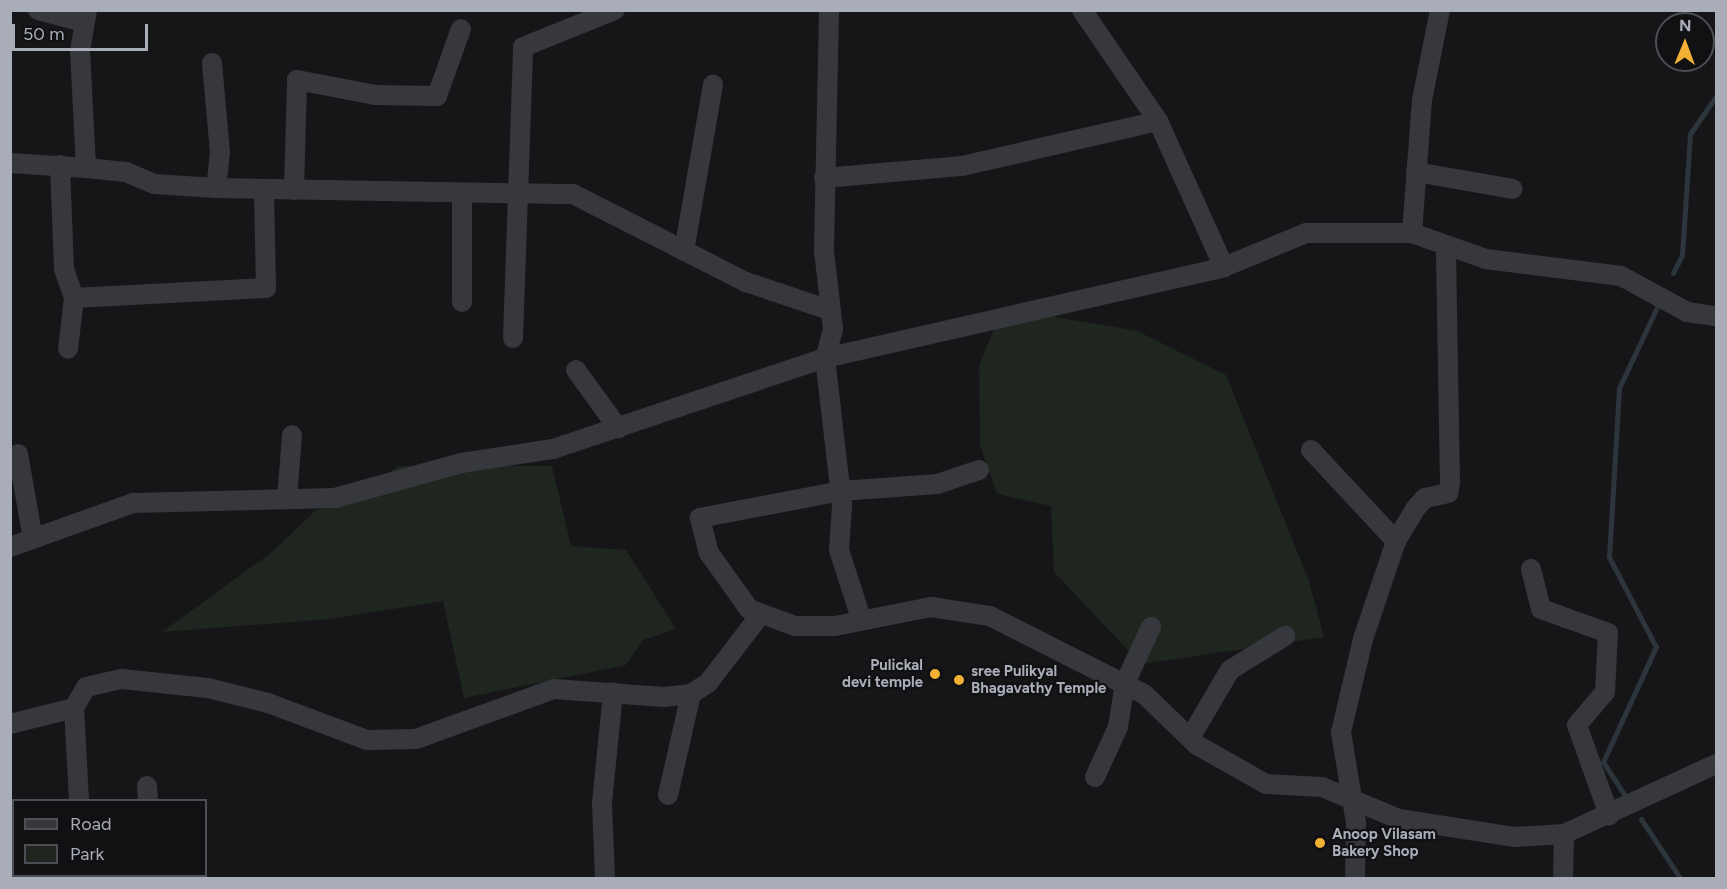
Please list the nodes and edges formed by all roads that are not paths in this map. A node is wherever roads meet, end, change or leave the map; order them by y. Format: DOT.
graph roads {
  1 [pos="38,10"];
  2 [pos="615,10"];
  3 [pos="829,10"];
  4 [pos="1082,10"];
  5 [pos="1440,10"];
  6 [pos="85,16"];
  7 [pos="461,29"];
  8 [pos="212,63"];
  9 [pos="713,85"];
  10 [pos="1158,121"];
  11 [pos="10,163"];
  12 [pos="60,165"];
  13 [pos="86,168"];
  14 [pos="1416,172"];
  15 [pos="824,178"];
  16 [pos="216,188"];
  17 [pos="1513,189"];
  18 [pos="264,190"];
  19 [pos="294,190"];
  20 [pos="462,194"];
  21 [pos="519,196"];
  22 [pos="1412,233"];
  23 [pos="1446,249"];
  24 [pos="684,250"];
  25 [pos="1224,267"];
  26 [pos="74,298"];
  27 [pos="462,302"];
  28 [pos="829,310"];
  29 [pos="1716,316"];
  30 [pos="513,338"];
  31 [pos="68,349"];
  32 [pos="825,358"];
  33 [pos="576,370"];
  34 [pos="618,428"];
  35 [pos="292,435"];
  36 [pos="1311,450"];
  37 [pos="18,454"];
  38 [pos="979,470"];
  39 [pos="841,491"];
  40 [pos="287,500"];
  41 [pos="33,539"];
  42 [pos="1396,541"];
  43 [pos="10,547"];
  44 [pos="1531,569"];
  45 [pos="761,614"];
  46 [pos="861,618"];
  47 [pos="1151,627"];
  48 [pos="1285,636"];
  49 [pos="1125,683"];
  50 [pos="613,693"];
  51 [pos="691,694"];
  52 [pos="74,708"];
  53 [pos="10,724"];
  54 [pos="1190,738"];
  55 [pos="1716,764"];
  56 [pos="1095,777"];
  57 [pos="668,795"];
  58 [pos="1352,796"];
  59 [pos="79,799"];
  60 [pos="1609,815"];
  61 [pos="1564,834"];
  62 [pos="605,879"];
  63 [pos="1355,879"];
  64 [pos="1563,879"];
  1 -- 6 [label="street"];
  2 -- 21 [label="street"];
  3 -- 15 [label="street"];
  4 -- 10 [label="street"];
  5 -- 14 [label="street"];
  6 -- 13 [label="street"];
  7 -- 19 [label="street"];
  8 -- 16 [label="street"];
  9 -- 24 [label="street"];
  10 -- 15 [label="street"];
  10 -- 25 [label="street"];
  11 -- 12 [label="street"];
  12 -- 13 [label="street"];
  12 -- 26 [label="street"];
  13 -- 16 [label="street"];
  14 -- 17 [label="street"];
  14 -- 22 [label="street"];
  15 -- 28 [label="street"];
  16 -- 18 [label="street"];
  18 -- 19 [label="street"];
  18 -- 26 [label="street"];
  19 -- 20 [label="street"];
  20 -- 21 [label="street"];
  20 -- 27 [label="street"];
  21 -- 24 [label="street"];
  21 -- 30 [label="street"];
  22 -- 23 [label="street"];
  22 -- 25 [label="street"];
  23 -- 29 [label="street"];
  23 -- 42 [label="street"];
  24 -- 28 [label="street"];
  25 -- 32 [label="street"];
  26 -- 31 [label="street"];
  28 -- 32 [label="street"];
  32 -- 34 [label="street"];
  32 -- 39 [label="street"];
  33 -- 34 [label="street"];
  34 -- 40 [label="street"];
  35 -- 40 [label="street"];
  36 -- 42 [label="street"];
  37 -- 41 [label="street"];
  38 -- 39 [label="street"];
  39 -- 45 [label="street"];
  39 -- 46 [label="street"];
  40 -- 41 [label="street"];
  41 -- 43 [label="street"];
  42 -- 58 [label="street"];
  44 -- 60 [label="street"];
  45 -- 46 [label="street"];
  45 -- 51 [label="street"];
  46 -- 49 [label="street"];
  47 -- 49 [label="street"];
  48 -- 54 [label="street"];
  49 -- 54 [label="street"];
  49 -- 56 [label="street"];
  50 -- 51 [label="street"];
  50 -- 52 [label="street"];
  50 -- 62 [label="street"];
  51 -- 57 [label="street"];
  52 -- 53 [label="street"];
  52 -- 59 [label="street"];
  54 -- 58 [label="street"];
  55 -- 60 [label="street"];
  58 -- 61 [label="street"];
  58 -- 63 [label="street"];
  60 -- 61 [label="street"];
  61 -- 64 [label="street"];
}
